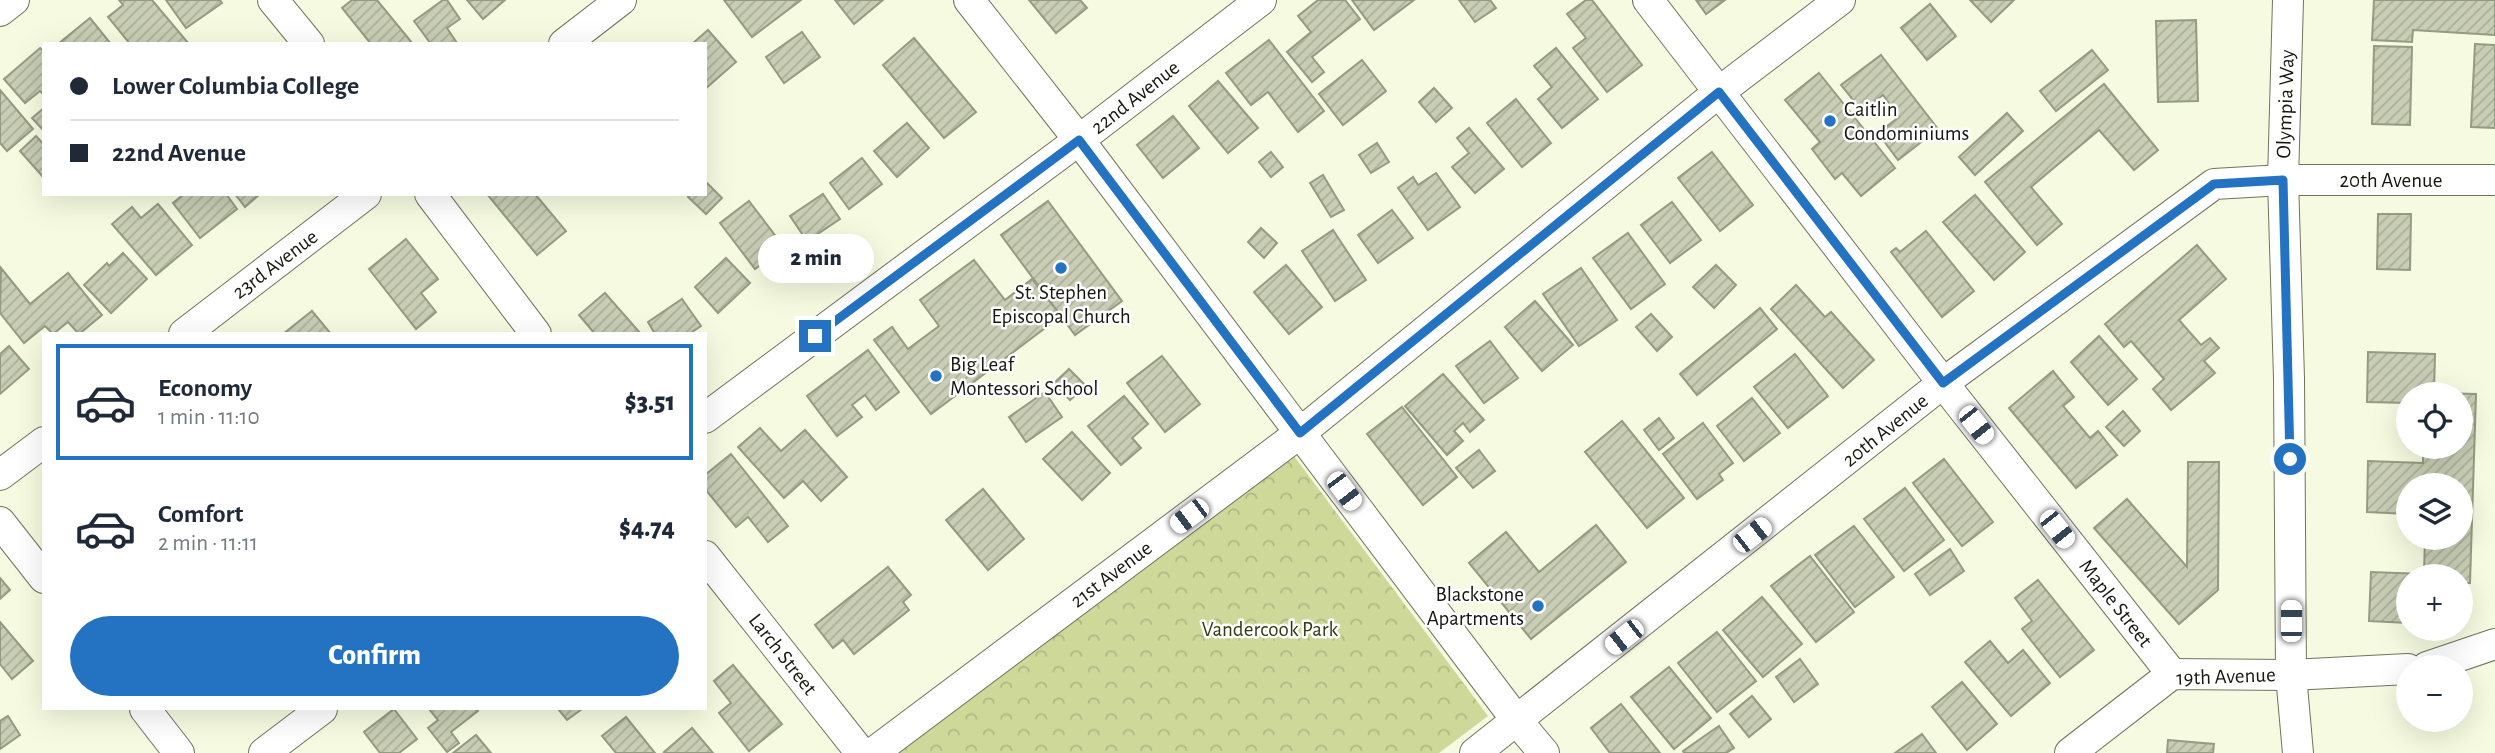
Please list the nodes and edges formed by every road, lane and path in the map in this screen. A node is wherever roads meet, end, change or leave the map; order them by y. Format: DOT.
graph roads {
  1 [pos="14,0"];
  2 [pos="273,0"];
  3 [pos="621,0"];
  4 [pos="969,0"];
  5 [pos="1261,0"];
  6 [pos="1648,0"];
  7 [pos="1840,0"];
  8 [pos="2288,0"];
  9 [pos="0,11"];
  10 [pos="307,42"];
  11 [pos="567,42"];
  12 [pos="1719,92"];
  13 [pos="1079,140"];
  14 [pos="2283,180"];
  15 [pos="2492,180"];
  16 [pos="363,196"];
  17 [pos="432,196"];
  18 [pos="187,332"];
  19 [pos="534,332"];
  20 [pos="1943,383"];
  21 [pos="707,417"];
  22 [pos="1300,433"];
  23 [pos="42,444"];
  24 [pos="0,475"];
  25 [pos="0,522"];
  26 [pos="707,559"];
  27 [pos="42,575"];
  28 [pos="2495,644"];
  29 [pos="2462,655"];
  30 [pos="2396,670"];
  31 [pos="2172,674"];
  32 [pos="2291,675"];
  33 [pos="146,710"];
  34 [pos="321,710"];
  35 [pos="1518,722"];
  36 [pos="179,753"];
  37 [pos="264,753"];
  38 [pos="861,753"];
  39 [pos="873,753"];
  40 [pos="1475,753"];
  41 [pos="1544,753"];
  42 [pos="2070,753"];
  43 [pos="2298,753"];
  1 -- 9 [label="street"];
  2 -- 10 [label="street"];
  3 -- 11 [label="street"];
  4 -- 13 [label="street"];
  5 -- 13 [label="street, 22nd Avenue"];
  6 -- 12 [label="street, Maple Street"];
  7 -- 12 [label="street, 21st Avenue"];
  8 -- 14 [label="street, Olympia Way"];
  12 -- 20 [label="street, Maple Street"];
  12 -- 22 [label="street, 21st Avenue"];
  13 -- 21 [label="street, 22nd Avenue"];
  13 -- 22 [label="street"];
  14 -- 15 [label="street, 20th Avenue"];
  14 -- 20 [label="street, 20th Avenue"];
  14 -- 32 [label="street, Olympia Way"];
  16 -- 18 [label="street, 23rd Avenue"];
  17 -- 19 [label="street"];
  20 -- 31 [label="street, Maple Street"];
  20 -- 35 [label="street, 20th Avenue"];
  22 -- 35 [label="street"];
  22 -- 39 [label="street, 21st Avenue"];
  23 -- 24 [label="street"];
  25 -- 27 [label="street"];
  26 -- 38 [label="street, Larch Street"];
  28 -- 29 [label="street"];
  30 -- 32 [label="street, 19th Avenue"];
  31 -- 32 [label="street, 19th Avenue"];
  31 -- 42 [label="street, 19th Avenue"];
  32 -- 43 [label="street, Olympia Way"];
  33 -- 36 [label="street"];
  34 -- 37 [label="street"];
  35 -- 40 [label="street, 20th Avenue"];
  35 -- 41 [label="street"];
}
